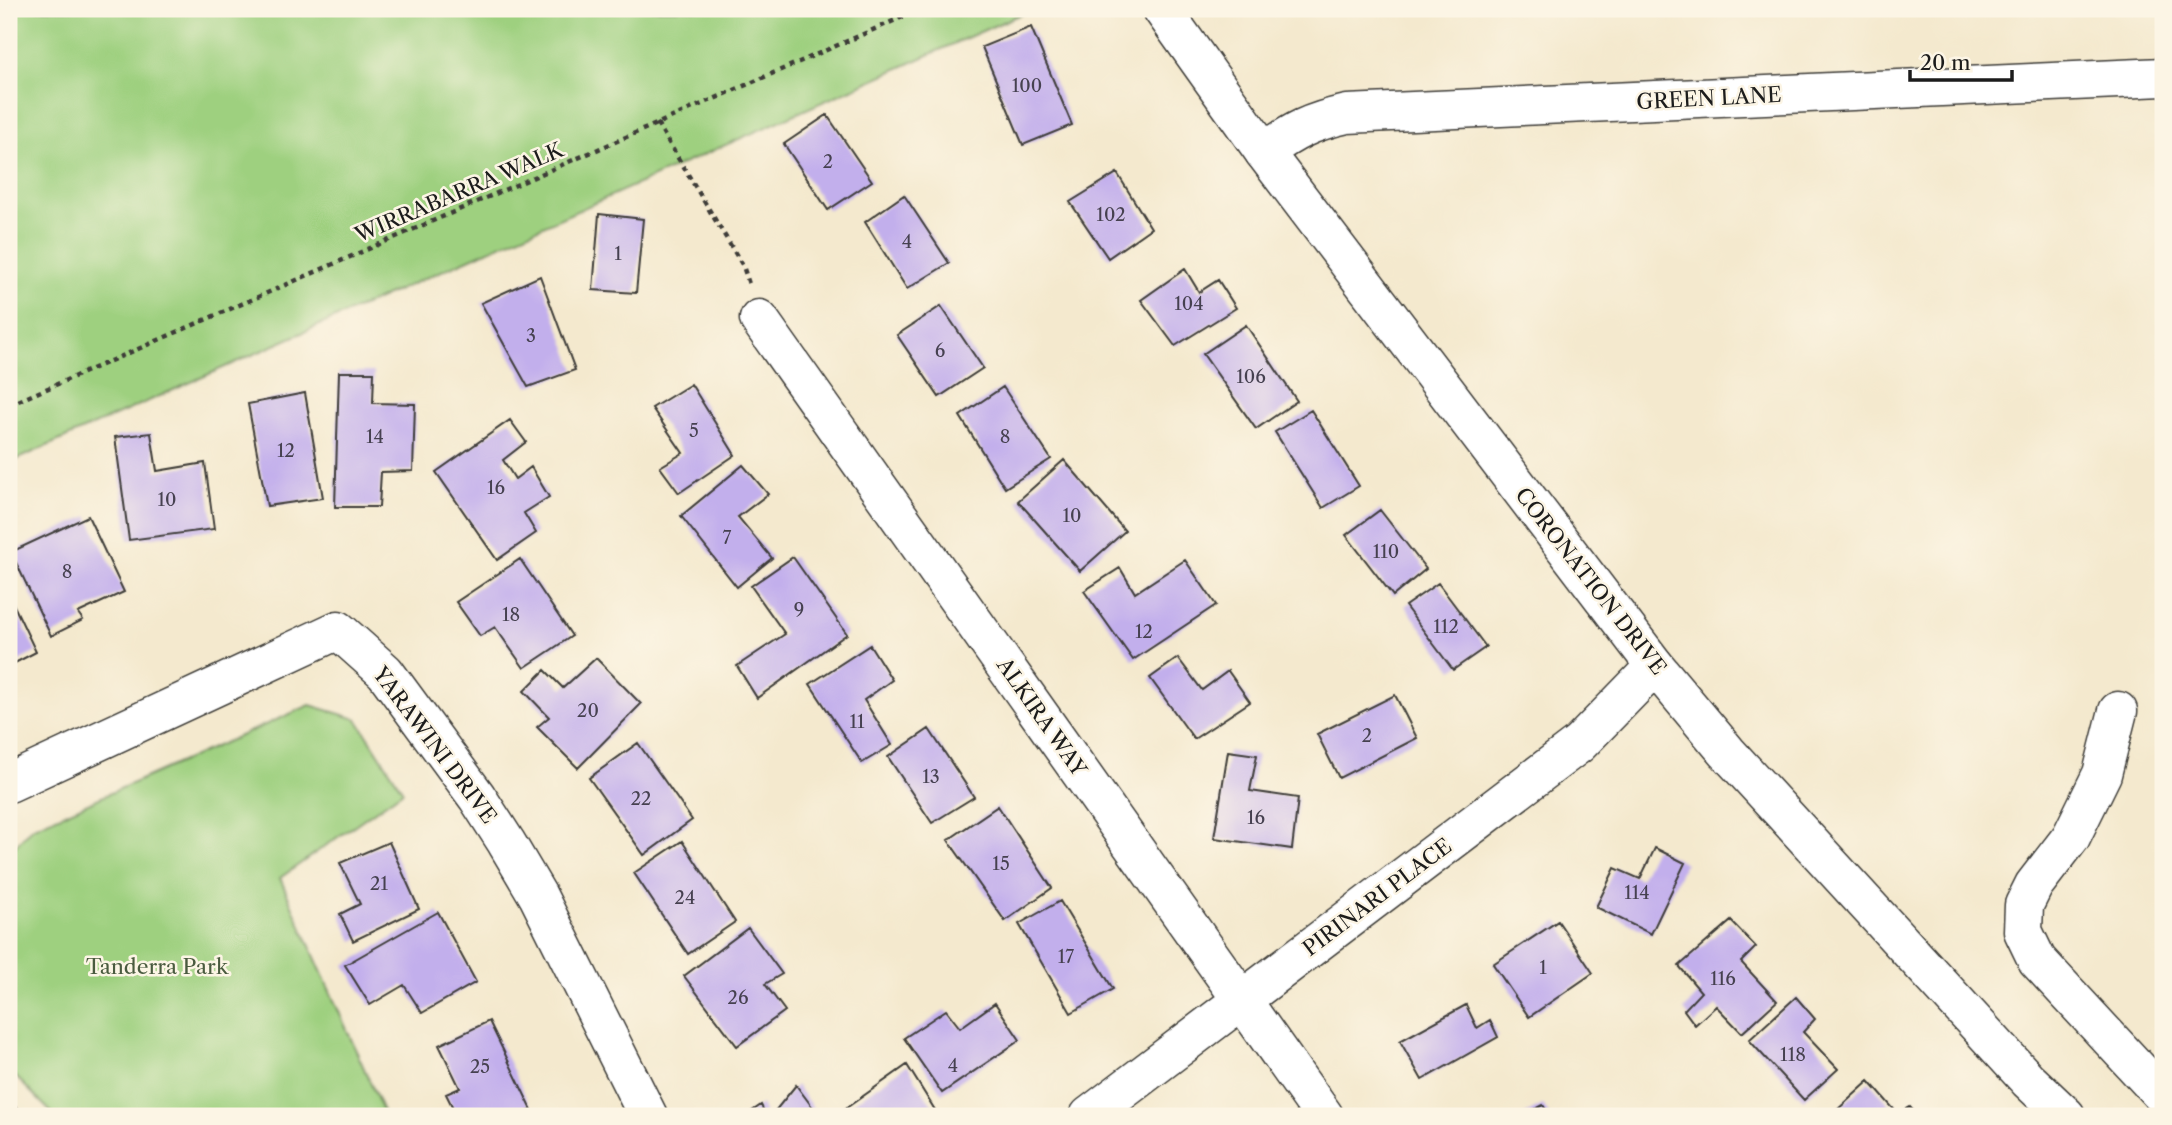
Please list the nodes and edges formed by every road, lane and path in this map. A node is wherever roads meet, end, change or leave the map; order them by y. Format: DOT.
graph roads {
  1 [pos="921,9"];
  2 [pos="1162,9"];
  3 [pos="2163,77"];
  4 [pos="657,123"];
  5 [pos="1264,152"];
  6 [pos="759,319"];
  7 [pos="9,405"];
  8 [pos="1655,666"];
  9 [pos="2118,711"];
  10 [pos="9,783"];
  11 [pos="1241,999"];
  12 [pos="2163,1096"];
  13 [pos="648,1116"];
  14 [pos="1089,1116"];
  15 [pos="1324,1116"];
  16 [pos="2066,1116"];
  1 -- 4 [label="path, WIRRABARRA WALK"];
  2 -- 5 [label="street, CORONATION DRIVE"];
  3 -- 5 [label="street, GREEN LANE"];
  4 -- 6 [label="path"];
  4 -- 7 [label="path, WIRRABARRA WALK"];
  5 -- 8 [label="street, CORONATION DRIVE"];
  6 -- 11 [label="street, ALKIRA WAY"];
  8 -- 11 [label="street, PIRINARI PLACE"];
  8 -- 16 [label="street, CORONATION DRIVE"];
  9 -- 12 [label="street"];
  10 -- 13 [label="street, YARAWINI DRIVE"];
  11 -- 14 [label="street, PIRINARI PLACE"];
  11 -- 15 [label="street, ALKIRA WAY"];
}
